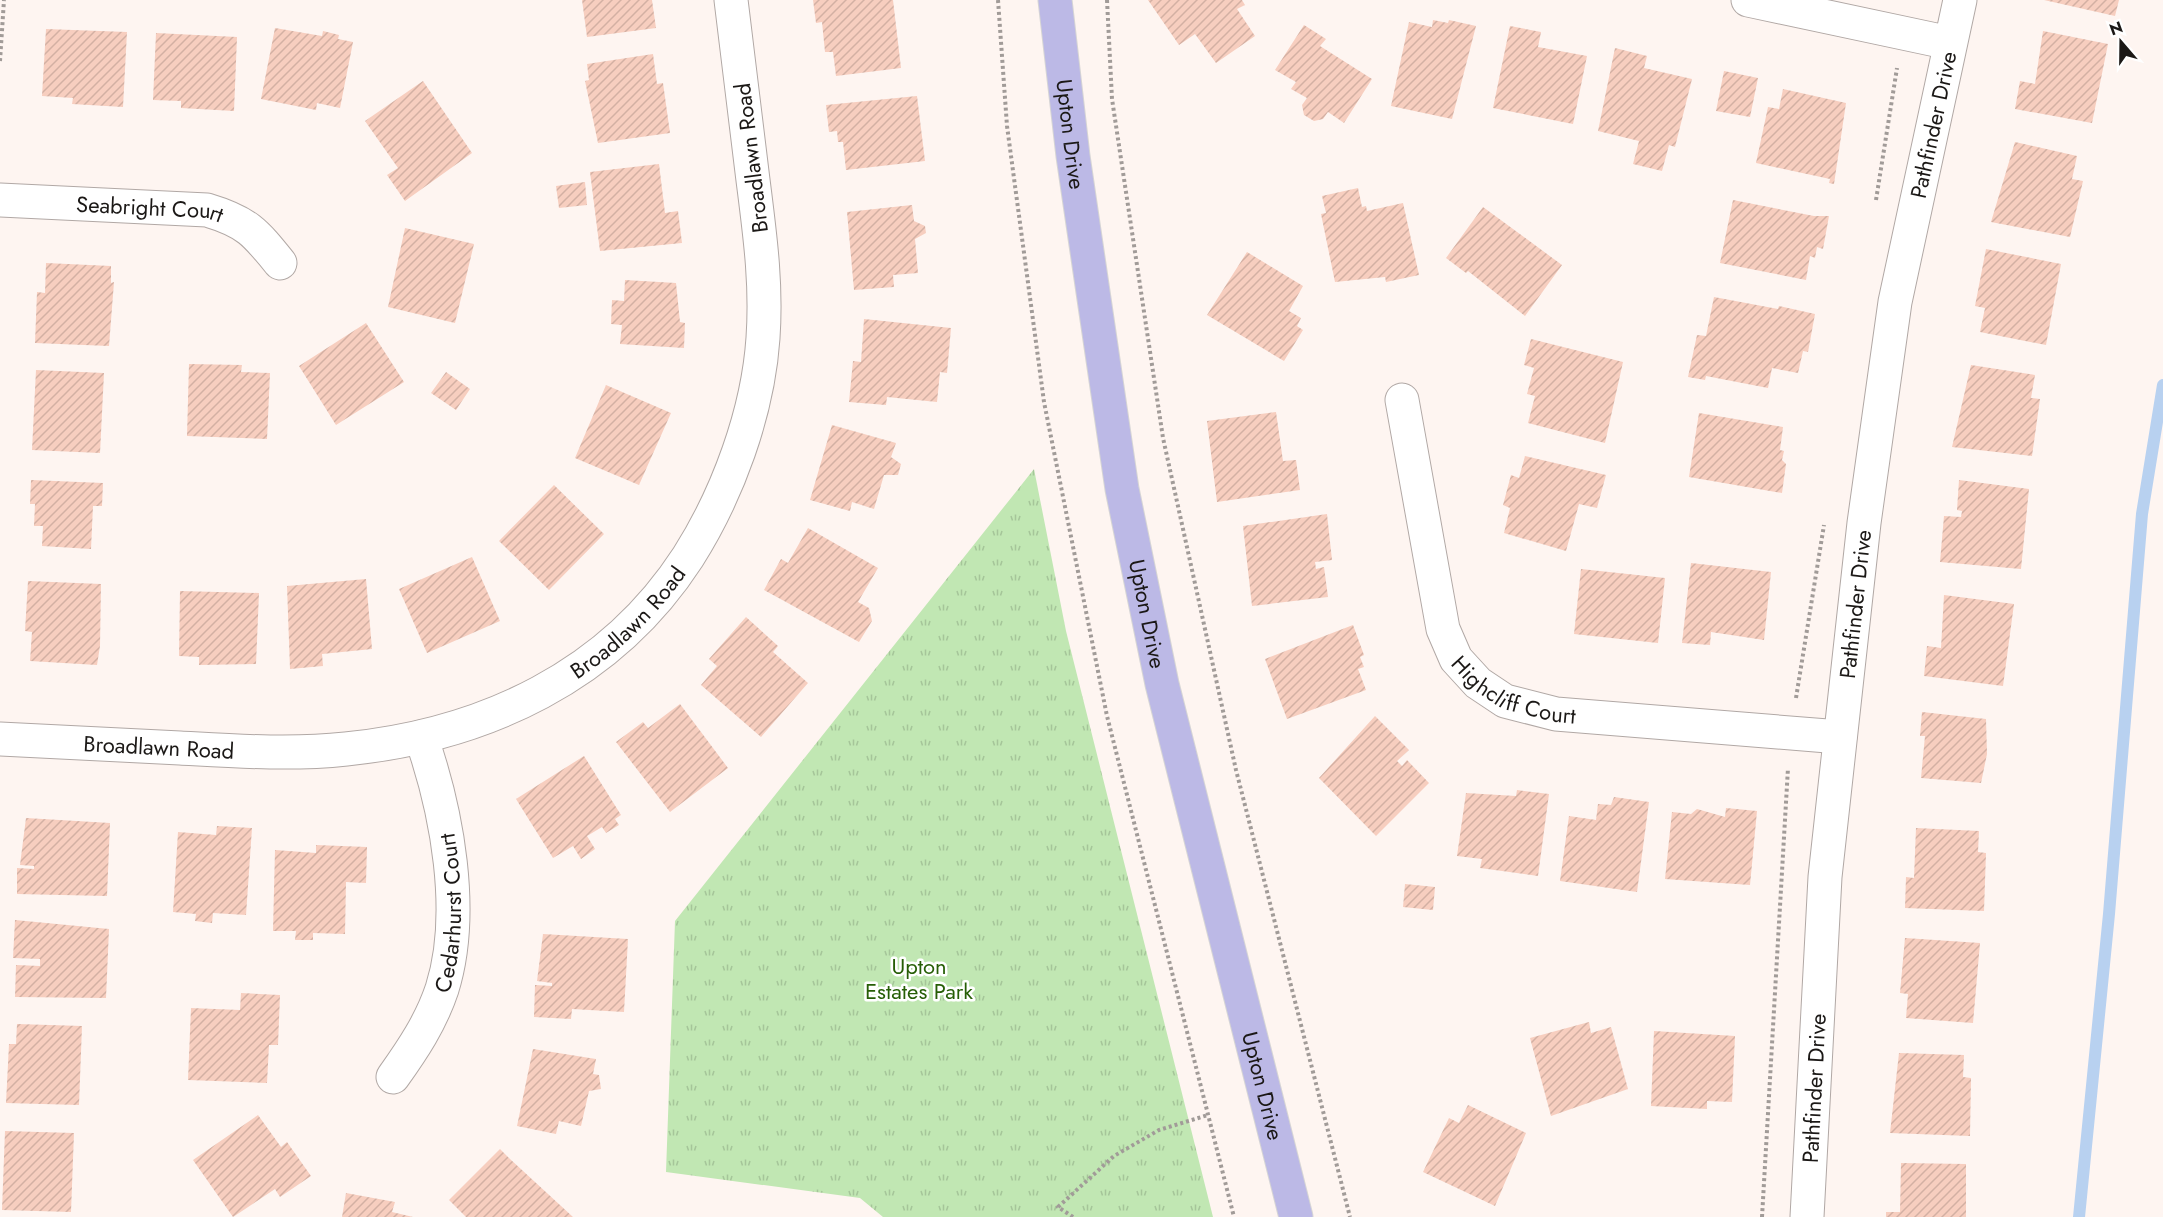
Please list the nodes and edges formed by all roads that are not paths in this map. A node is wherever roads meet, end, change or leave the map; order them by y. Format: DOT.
graph roads {
  1 [pos="731,0"];
  2 [pos="1055,0"];
  3 [pos="1748,0"];
  4 [pos="1960,0"];
  5 [pos="1950,43"];
  6 [pos="0,200"];
  7 [pos="280,263"];
  8 [pos="1402,400"];
  9 [pos="421,737"];
  10 [pos="1840,737"];
  11 [pos="0,739"];
  12 [pos="393,1077"];
  13 [pos="1296,1217"];
  14 [pos="1807,1217"];
  1 -- 9 [label="street, Broadlawn Road"];
  2 -- 13 [label="main road, Upton Drive"];
  3 -- 5 [label="street"];
  4 -- 5 [label="street, Pathfinder Drive"];
  5 -- 10 [label="street, Pathfinder Drive"];
  6 -- 7 [label="street, Seabright Court"];
  8 -- 10 [label="street, Highcliff Court"];
  9 -- 11 [label="street, Broadlawn Road"];
  9 -- 12 [label="street, Cedarhurst Court"];
  10 -- 14 [label="street, Pathfinder Drive"];
}
